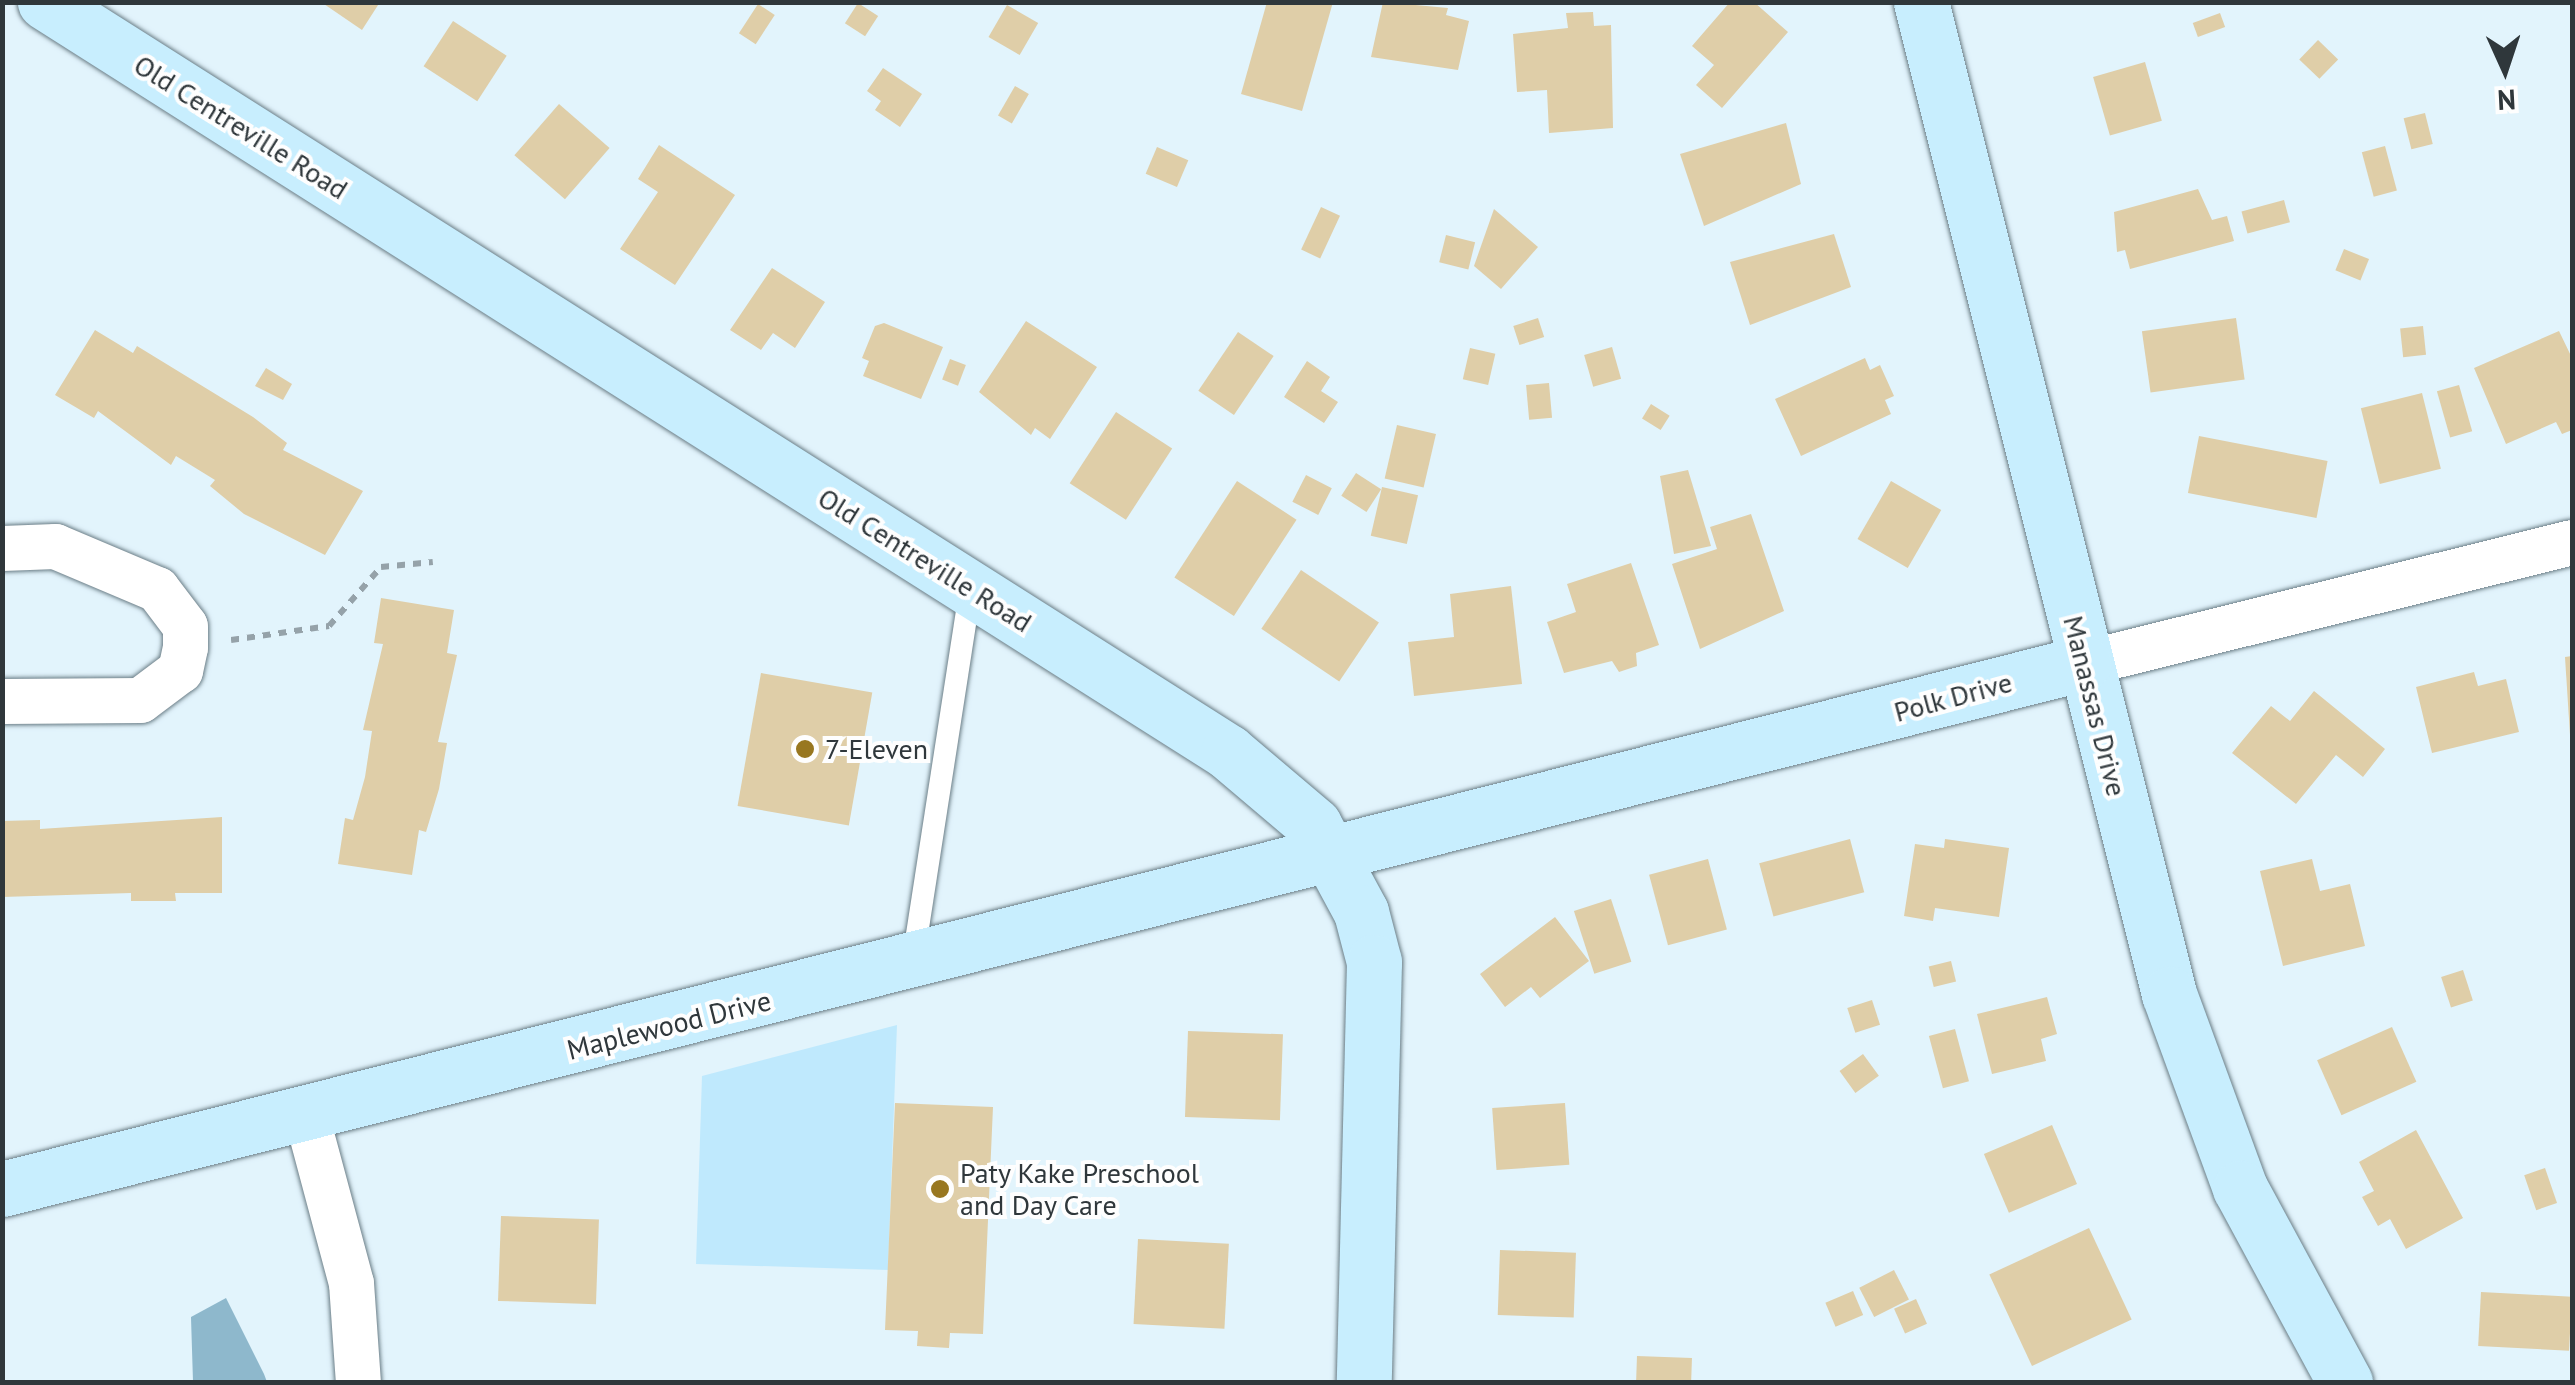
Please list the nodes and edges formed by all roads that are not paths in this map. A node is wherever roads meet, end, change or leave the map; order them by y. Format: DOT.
graph roads {
  1 [pos="45,2"];
  2 [pos="1922,2"];
  3 [pos="2572,542"];
  4 [pos="2,548"];
  5 [pos="970,588"];
  6 [pos="2084,664"];
  7 [pos="2,701"];
  8 [pos="1334,858"];
  9 [pos="913,964"];
  10 [pos="306,1115"];
  11 [pos="2,1188"];
  12 [pos="358,1382"];
  13 [pos="1364,1382"];
  14 [pos="2345,1382"];
  1 -- 5 [label="street, Old Centreville Road"];
  2 -- 6 [label="street, Manassas Drive"];
  3 -- 6 [label="street, Polk Drive"];
  4 -- 7 [label="street"];
  5 -- 8 [label="street, Old Centreville Road"];
  5 -- 9 [label="lane"];
  6 -- 8 [label="street, Polk Drive"];
  6 -- 14 [label="street, Manassas Drive"];
  8 -- 9 [label="street, Maplewood Drive"];
  8 -- 13 [label="street, Old Centreville Road"];
  9 -- 10 [label="street, Maplewood Drive"];
  10 -- 11 [label="street, Maplewood Drive"];
  10 -- 12 [label="street"];
}
